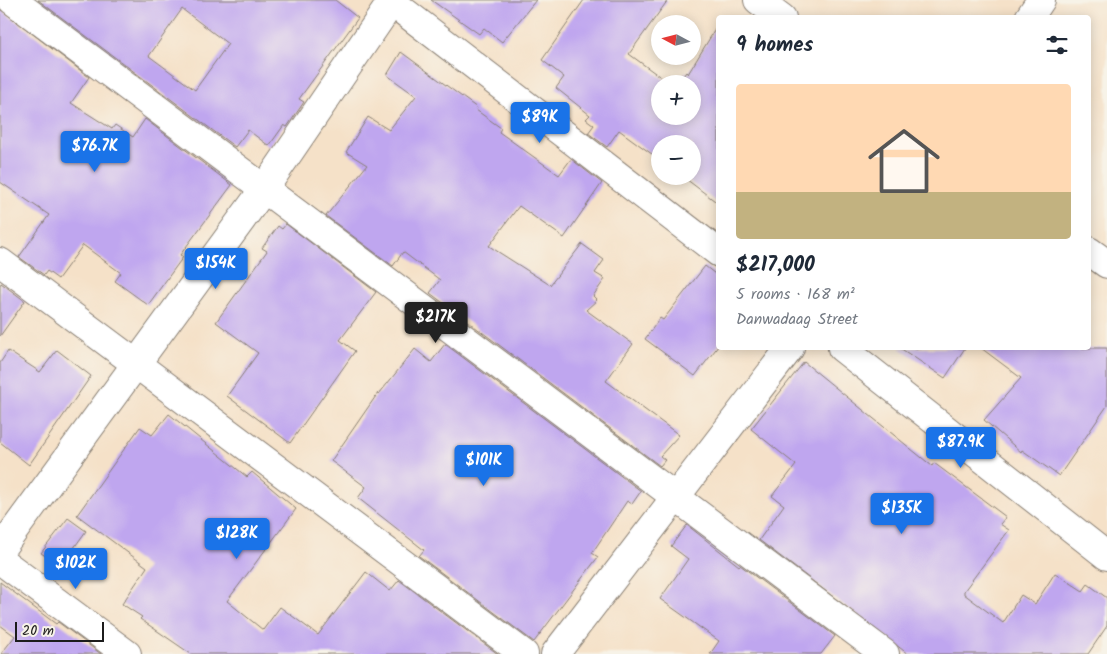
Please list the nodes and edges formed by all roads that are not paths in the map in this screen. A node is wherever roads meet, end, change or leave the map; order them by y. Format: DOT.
graph roads {
  1 [pos="12,0"];
  2 [pos="758,0"];
  3 [pos="1041,0"];
  4 [pos="391,1"];
  5 [pos="778,15"];
  6 [pos="1031,15"];
  7 [pos="264,188"];
  8 [pos="716,251"];
  9 [pos="1091,252"];
  10 [pos="0,262"];
  11 [pos="1107,264"];
  12 [pos="788,350"];
  13 [pos="845,350"];
  14 [pos="135,363"];
  15 [pos="675,497"];
  16 [pos="0,550"];
  17 [pos="1107,556"];
  18 [pos="0,560"];
  19 [pos="127,654"];
  20 [pos="524,654"];
  21 [pos="555,654"];
  22 [pos="885,654"];
  1 -- 7 [label="street"];
  2 -- 5 [label="street"];
  3 -- 6 [label="street"];
  4 -- 7 [label="street"];
  4 -- 8 [label="street"];
  7 -- 14 [label="street"];
  7 -- 15 [label="street"];
  9 -- 11 [label="street"];
  10 -- 14 [label="street"];
  12 -- 15 [label="street"];
  13 -- 17 [label="street"];
  14 -- 16 [label="street"];
  14 -- 20 [label="street"];
  15 -- 21 [label="street"];
  15 -- 22 [label="street"];
  18 -- 19 [label="street"];
}
